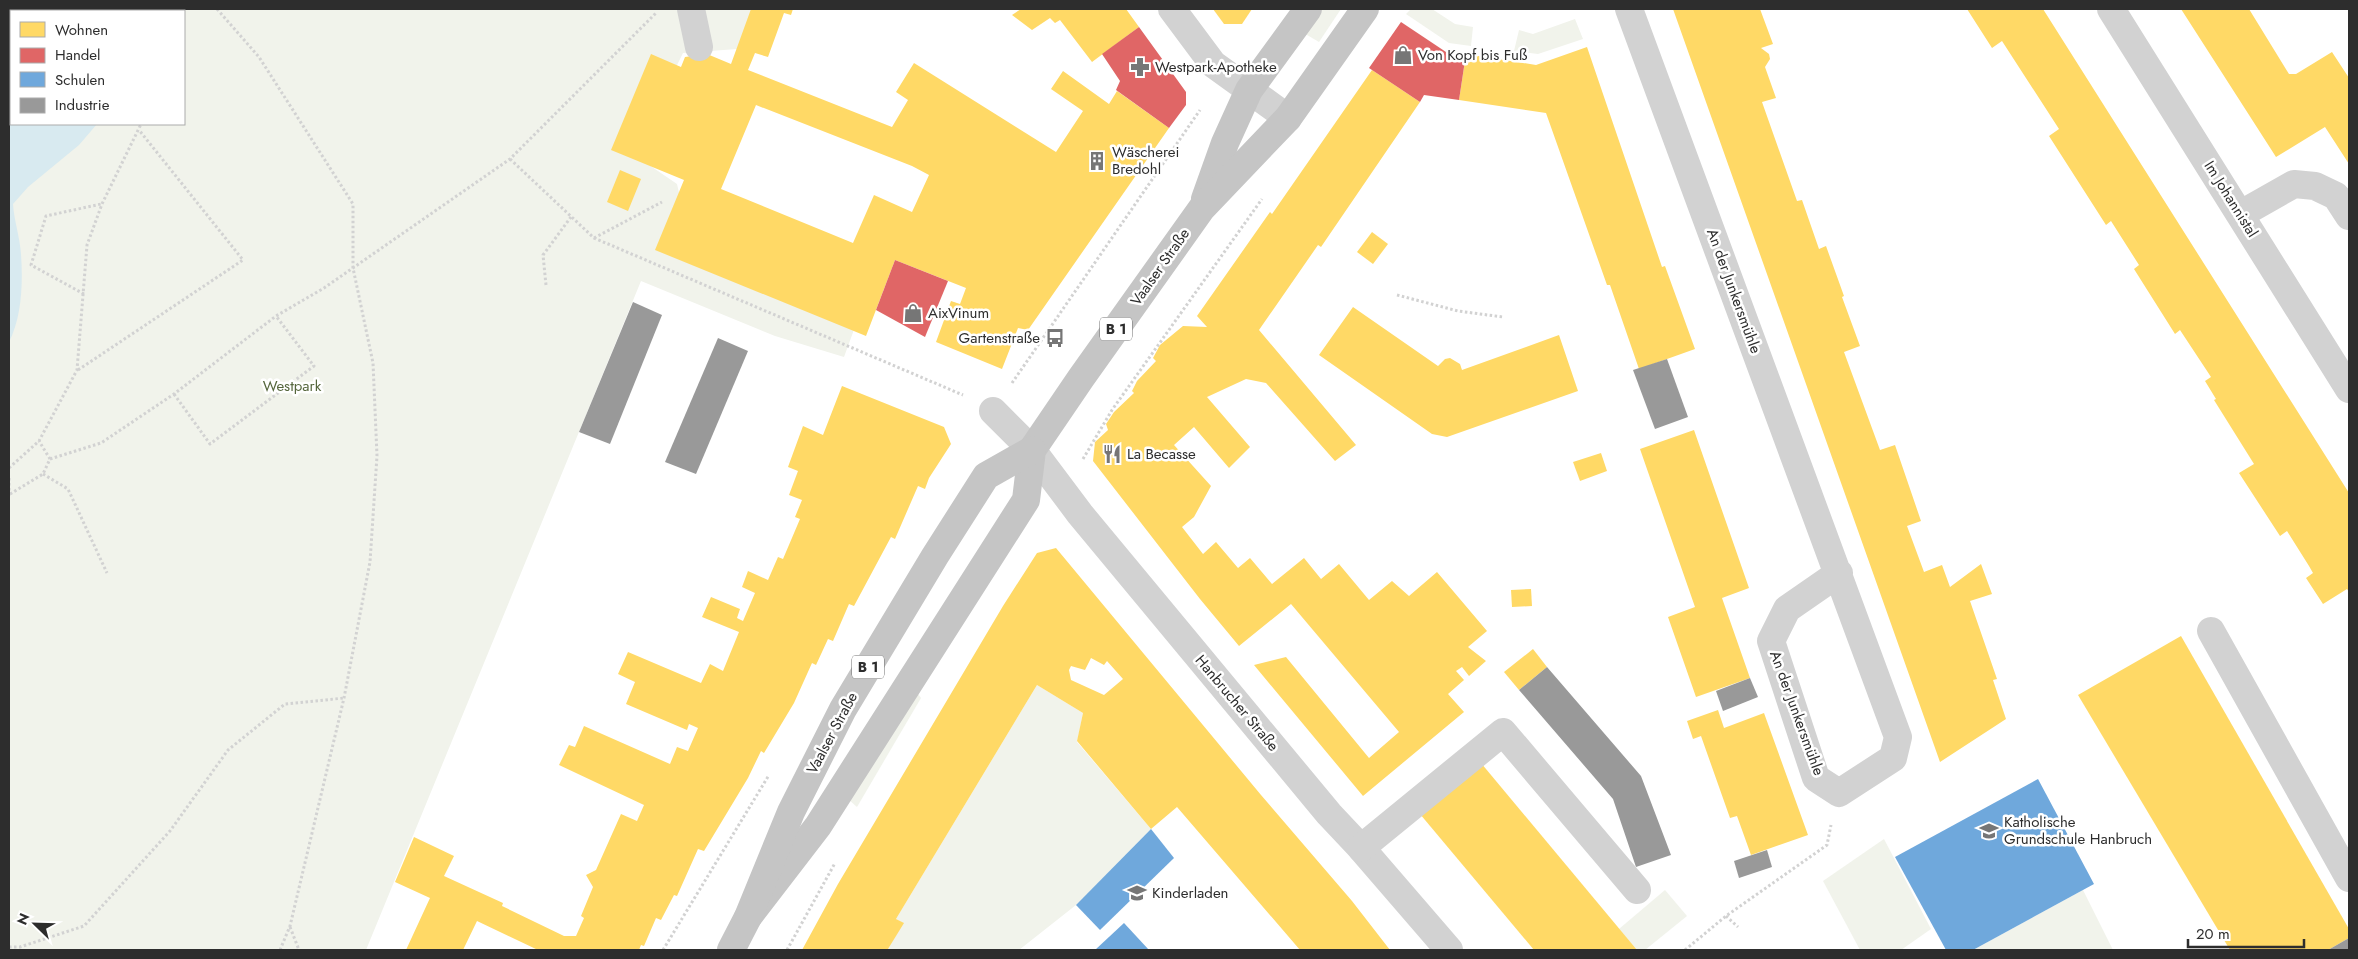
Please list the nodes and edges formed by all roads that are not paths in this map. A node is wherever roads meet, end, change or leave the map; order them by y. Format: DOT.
graph roads {
  1 [pos="691,9"];
  2 [pos="1172,9"];
  3 [pos="1308,9"];
  4 [pos="1365,9"];
  5 [pos="1629,9"];
  6 [pos="2110,9"];
  7 [pos="699,47"];
  8 [pos="1249,90"];
  9 [pos="1288,118"];
  10 [pos="1202,208"];
  11 [pos="2241,214"];
  12 [pos="2349,216"];
  13 [pos="2349,390"];
  14 [pos="993,411"];
  15 [pos="1032,450"];
  16 [pos="1838,573"];
  17 [pos="2211,631"];
  18 [pos="1361,848"];
  19 [pos="2349,878"];
  20 [pos="1637,890"];
  21 [pos="748,917"];
  22 [pos="731,950"];
  23 [pos="1449,950"];
  1 -- 7 [label="street"];
  2 -- 8 [label="street"];
  3 -- 8 [label="main road, Vaalser Straße / B 1"];
  4 -- 9 [label="main road, Vaalser Straße / B 1"];
  5 -- 16 [label="street, An der Junkersmühle"];
  6 -- 11 [label="street, Im Johannistal"];
  8 -- 9 [label="street"];
  8 -- 10 [label="main road, Vaalser Straße / B 1"];
  9 -- 10 [label="main road, Vaalser Straße / B 1"];
  10 -- 15 [label="main road, Vaalser Straße / B 1"];
  11 -- 12 [label="street"];
  11 -- 13 [label="street, Im Johannistal"];
  14 -- 15 [label="street, Hanbrucher Straße"];
  15 -- 18 [label="street, Hanbrucher Straße"];
  15 -- 21 [label="main road, Vaalser Straße / B 1"];
  15 -- 21 [label="main road, Vaalser Straße / B 1"];
  16 -- 16 [label="street, An der Junkersmühle"];
  17 -- 19 [label="street"];
  18 -- 20 [label="street"];
  18 -- 23 [label="street, Hanbrucher Straße"];
  21 -- 22 [label="main road, Vaalser Straße / B 1"];
}
